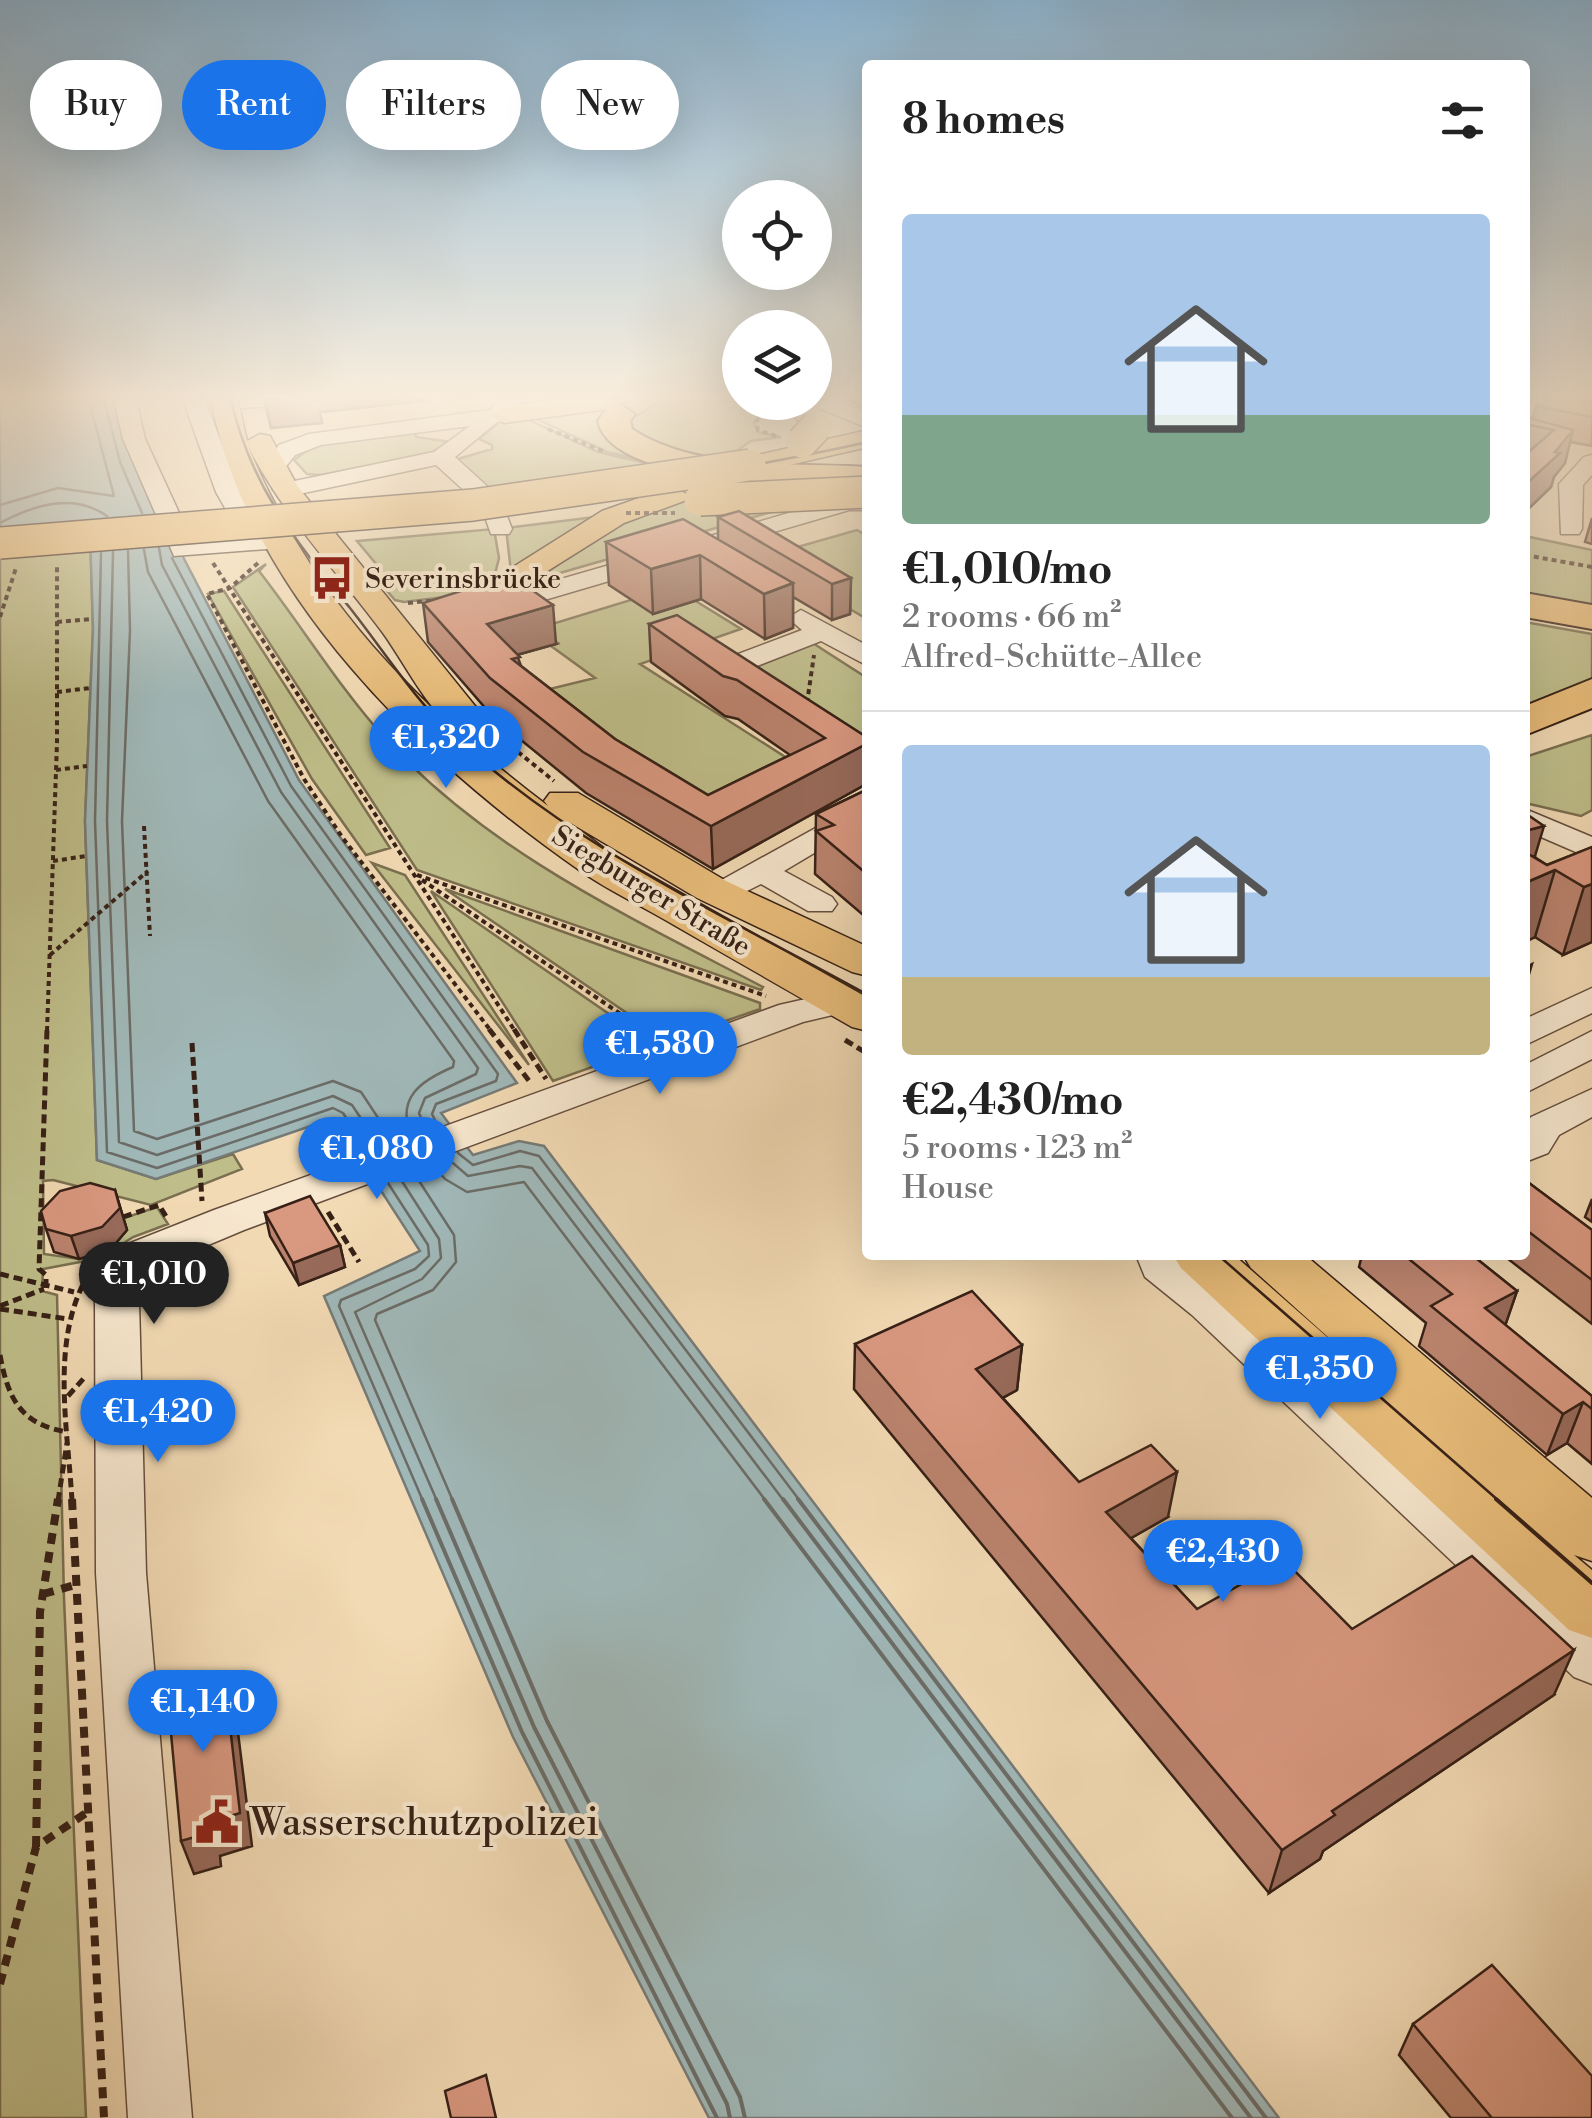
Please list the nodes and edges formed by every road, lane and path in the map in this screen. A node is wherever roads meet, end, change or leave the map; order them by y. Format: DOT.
graph roads {
  1 [pos="163,499"];
  2 [pos="232,499"];
  3 [pos="263,499"];
  4 [pos="312,499"];
  5 [pos="487,499"];
  6 [pos="502,499"];
  7 [pos="663,499"];
  8 [pos="777,499"];
  9 [pos="850,499"];
  10 [pos="1571,499"];
  11 [pos="500,529"];
  12 [pos="1570,529"];
  13 [pos="204,549"];
  14 [pos="689,550"];
  15 [pos="5,556"];
  16 [pos="1530,556"];
  17 [pos="260,561"];
  18 [pos="540,561"];
  19 [pos="57,562"];
  20 [pos="1592,567"];
  21 [pos="722,570"];
  22 [pos="580,584"];
  23 [pos="230,588"];
  24 [pos="772,600"];
  25 [pos="1530,606"];
  26 [pos="0,617"];
  27 [pos="1592,617"];
  28 [pos="1530,618"];
  29 [pos="92,619"];
  30 [pos="57,622"];
  31 [pos="341,628"];
  32 [pos="420,628"];
  33 [pos="1592,628"];
  34 [pos="812,635"];
  35 [pos="862,656"];
  36 [pos="90,688"];
  37 [pos="57,692"];
  38 [pos="1592,692"];
  39 [pos="791,713"];
  40 [pos="1530,720"];
  41 [pos="1592,724"];
  42 [pos="1530,744"];
  43 [pos="87,766"];
  44 [pos="56,770"];
  45 [pos="862,811"];
  46 [pos="1530,820"];
  47 [pos="144,826"];
  48 [pos="1592,849"];
  49 [pos="86,856"];
  50 [pos="53,861"];
  51 [pos="761,870"];
  52 [pos="148,871"];
  53 [pos="414,874"];
  54 [pos="721,894"];
  55 [pos="820,904"];
  56 [pos="150,936"];
  57 [pos="50,955"];
  58 [pos="862,959"];
  59 [pos="1592,999"];
  60 [pos="861,1000"];
  61 [pos="792,1013"];
  62 [pos="1530,1031"];
  63 [pos="192,1043"];
  64 [pos="1592,1044"];
  65 [pos="680,1054"];
  66 [pos="1530,1078"];
  67 [pos="559,1098"];
  68 [pos="1592,1101"];
  69 [pos="1530,1146"];
  70 [pos="324,1206"];
  71 [pos="230,1208"];
  72 [pos="123,1217"];
  73 [pos="170,1224"];
  74 [pos="1158,1260"];
  75 [pos="1206,1260"];
  76 [pos="1276,1260"];
  77 [pos="359,1262"];
  78 [pos="0,1274"];
  79 [pos="46,1288"];
  80 [pos="0,1308"];
  81 [pos="68,1319"];
  82 [pos="0,1355"];
  83 [pos="68,1432"];
  84 [pos="1592,1535"];
  85 [pos="78,1584"];
  86 [pos="43,1594"];
  87 [pos="1592,1610"];
  88 [pos="1592,1660"];
  89 [pos="89,1811"];
  90 [pos="36,1847"];
  91 [pos="0,1984"];
  92 [pos="104,2118"];
  93 [pos="160,2118"];
  1 -- 13 [label="street"];
  2 -- 13 [label="street"];
  3 -- 31 [label="main road, Siegburger Straße"];
  4 -- 32 [label="main road, Siegburger Straße"];
  5 -- 11 [label="street"];
  6 -- 15 [label="main road, bridge"];
  7 -- 18 [label="main road"];
  8 -- 15 [label="main road, bridge"];
  9 -- 14 [label="street"];
  10 -- 12 [label="street"];
  13 -- 23 [label="path"];
  14 -- 21 [label="street"];
  14 -- 22 [label="street"];
  15 -- 26 [label="path"];
  16 -- 20 [label="path"];
  17 -- 23 [label="path"];
  18 -- 22 [label="street"];
  18 -- 32 [label="main road"];
  19 -- 30 [label="path"];
  22 -- 32 [label="street"];
  23 -- 53 [label="path"];
  23 -- 67 [label="path"];
  24 -- 34 [label="street"];
  25 -- 27 [label="highway"];
  28 -- 33 [label="highway"];
  29 -- 30 [label="path"];
  30 -- 37 [label="path"];
  31 -- 32 [label="main road"];
  31 -- 60 [label="main road, Siegburger Straße"];
  32 -- 54 [label="main road, Siegburger Straße"];
  34 -- 35 [label="street"];
  34 -- 39 [label="path"];
  34 -- 39 [label="street"];
  36 -- 37 [label="path"];
  37 -- 44 [label="path"];
  38 -- 40 [label="highway"];
  41 -- 42 [label="highway"];
  43 -- 44 [label="path"];
  44 -- 50 [label="path"];
  45 -- 51 [label="street"];
  46 -- 48 [label="street"];
  47 -- 52 [label="path"];
  49 -- 50 [label="path"];
  50 -- 57 [label="path"];
  51 -- 54 [label="street"];
  51 -- 55 [label="street"];
  52 -- 56 [label="path"];
  52 -- 57 [label="path"];
  53 -- 61 [label="path"];
  53 -- 65 [label="path"];
  53 -- 67 [label="path"];
  54 -- 58 [label="main road, Siegburger Straße"];
  57 -- 79 [label="path"];
  59 -- 62 [label="street"];
  60 -- 61 [label="street"];
  61 -- 65 [label="street"];
  63 -- 71 [label="path"];
  64 -- 66 [label="street"];
  65 -- 67 [label="street"];
  67 -- 71 [label="street"];
  68 -- 69 [label="street"];
  70 -- 77 [label="path"];
  71 -- 93 [label="street"];
  72 -- 73 [label="path"];
  74 -- 88 [label="street"];
  75 -- 87 [label="main road"];
  76 -- 84 [label="main road"];
  78 -- 79 [label="path"];
  79 -- 80 [label="path"];
  79 -- 81 [label="path"];
  80 -- 81 [label="path"];
  81 -- 83 [label="path"];
  82 -- 83 [label="path"];
  83 -- 85 [label="path"];
  83 -- 86 [label="path"];
  85 -- 86 [label="path"];
  85 -- 89 [label="path"];
  86 -- 90 [label="path"];
  89 -- 90 [label="path"];
  89 -- 92 [label="path"];
  90 -- 91 [label="path"];
}
